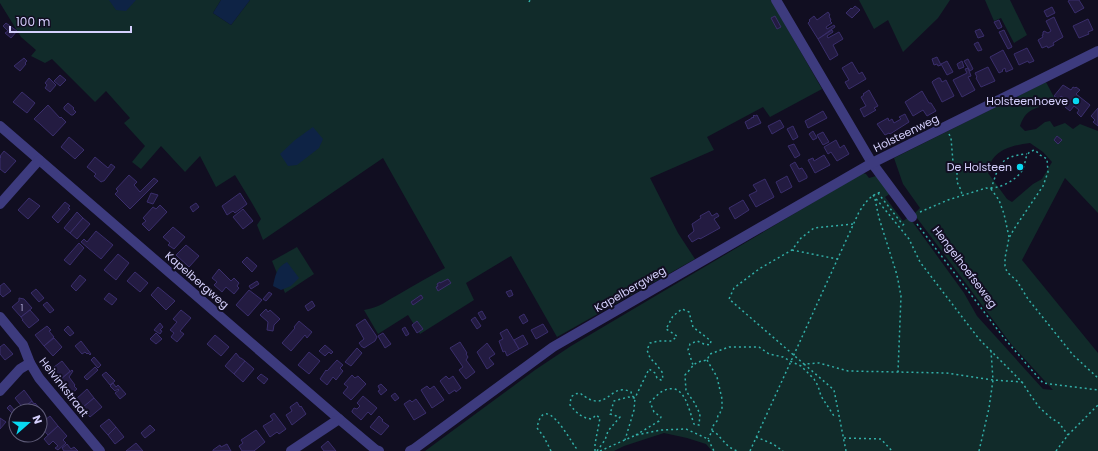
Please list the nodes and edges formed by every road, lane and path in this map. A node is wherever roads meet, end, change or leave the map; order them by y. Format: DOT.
graph roads {
  1 [pos="776,0"];
  2 [pos="1098,51"];
  3 [pos="0,126"];
  4 [pos="946,126"];
  5 [pos="1027,154"];
  6 [pos="39,160"];
  7 [pos="872,163"];
  8 [pos="991,189"];
  9 [pos="873,195"];
  10 [pos="962,196"];
  11 [pos="875,198"];
  12 [pos="0,204"];
  13 [pos="912,218"];
  14 [pos="853,224"];
  15 [pos="1009,238"];
  16 [pos="792,250"];
  17 [pos="837,259"];
  18 [pos="0,317"];
  19 [pos="991,351"];
  20 [pos="793,355"];
  21 [pos="707,360"];
  22 [pos="790,361"];
  23 [pos="30,363"];
  24 [pos="804,364"];
  25 [pos="693,365"];
  26 [pos="898,372"];
  27 [pos="1098,378"];
  28 [pos="993,380"];
  29 [pos="1022,382"];
  30 [pos="1098,390"];
  31 [pos="0,391"];
  32 [pos="635,398"];
  33 [pos="1098,405"];
  34 [pos="834,416"];
  35 [pos="339,419"];
  36 [pos="712,431"];
  37 [pos="636,435"];
  38 [pos="1068,435"];
  39 [pos="756,437"];
  40 [pos="844,438"];
  41 [pos="708,439"];
  42 [pos="625,440"];
  43 [pos="100,451"];
  44 [pos="292,451"];
  45 [pos="379,451"];
  46 [pos="410,451"];
  47 [pos="551,451"];
  48 [pos="574,451"];
  49 [pos="597,451"];
  50 [pos="714,451"];
  51 [pos="737,451"];
  52 [pos="750,451"];
  53 [pos="783,451"];
  54 [pos="846,451"];
  55 [pos="892,451"];
  56 [pos="979,451"];
  57 [pos="1056,451"];
  1 -- 7 [label="street, Holsteenweg"];
  2 -- 4 [label="street, Holsteenweg"];
  3 -- 6 [label="street, Kapelbergweg"];
  4 -- 7 [label="street, Holsteenweg"];
  4 -- 10 [label="path"];
  5 -- 8 [label="path"];
  5 -- 8 [label="path"];
  5 -- 15 [label="path"];
  6 -- 12 [label="street"];
  6 -- 35 [label="street, Kapelbergweg"];
  7 -- 13 [label="street"];
  7 -- 46 [label="street, Kapelbergweg"];
  8 -- 10 [label="path"];
  8 -- 15 [label="path"];
  9 -- 11 [label="path"];
  9 -- 13 [label="path"];
  9 -- 14 [label="path"];
  10 -- 13 [label="path"];
  11 -- 19 [label="path"];
  11 -- 26 [label="path"];
  13 -- 30 [label="path, Hengelhoefseweg"];
  14 -- 16 [label="path"];
  14 -- 17 [label="path"];
  15 -- 27 [label="path"];
  16 -- 17 [label="path"];
  16 -- 20 [label="path"];
  17 -- 20 [label="path"];
  18 -- 23 [label="street, Heivinkstraat"];
  19 -- 28 [label="path"];
  19 -- 29 [label="path"];
  20 -- 22 [label="path"];
  20 -- 24 [label="path"];
  21 -- 22 [label="path"];
  21 -- 25 [label="path"];
  21 -- 36 [label="path"];
  22 -- 34 [label="path"];
  22 -- 39 [label="path"];
  23 -- 31 [label="street"];
  23 -- 43 [label="street, Heivinkstraat"];
  24 -- 26 [label="path"];
  24 -- 40 [label="path"];
  25 -- 32 [label="path"];
  25 -- 37 [label="path"];
  26 -- 28 [label="path"];
  28 -- 29 [label="path"];
  28 -- 56 [label="path"];
  29 -- 38 [label="path"];
  32 -- 42 [label="path"];
  32 -- 49 [label="path"];
  32 -- 49 [label="path"];
  33 -- 38 [label="path"];
  35 -- 44 [label="street"];
  35 -- 45 [label="street, Kapelbergweg"];
  36 -- 41 [label="path"];
  36 -- 51 [label="path"];
  37 -- 41 [label="path"];
  37 -- 42 [label="path"];
  38 -- 57 [label="path"];
  39 -- 52 [label="path"];
  39 -- 53 [label="path"];
  40 -- 54 [label="path"];
  40 -- 55 [label="path"];
  41 -- 50 [label="path"];
  42 -- 49 [label="path"];
  47 -- 48 [label="path"];
}
